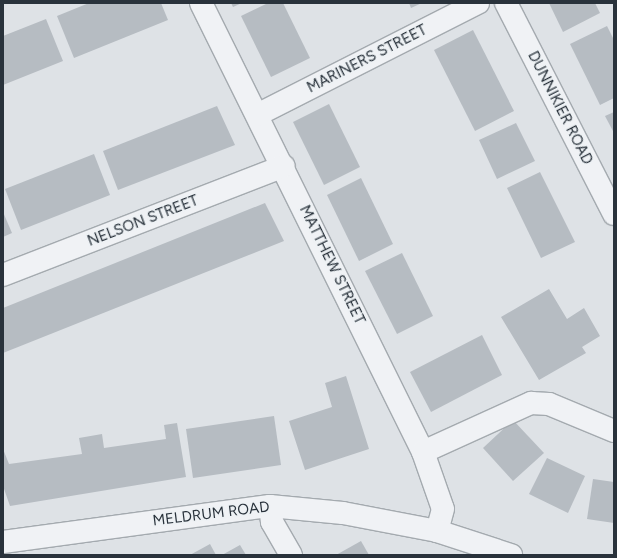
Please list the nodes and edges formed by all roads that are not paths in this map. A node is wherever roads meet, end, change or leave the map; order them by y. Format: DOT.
graph roads {
  1 [pos="201,3"];
  2 [pos="478,3"];
  3 [pos="506,3"];
  4 [pos="257,115"];
  5 [pos="284,166"];
  6 [pos="614,214"];
  7 [pos="3,275"];
  8 [pos="614,431"];
  9 [pos="423,452"];
  10 [pos="270,506"];
  11 [pos="437,531"];
  12 [pos="7,542"];
  13 [pos="292,555"];
  14 [pos="511,555"];
  1 -- 4 [label="street, MATTHEW STREET"];
  2 -- 4 [label="street, MARINERS STREET"];
  3 -- 6 [label="street, DUNNIKIER ROAD"];
  4 -- 5 [label="street, MATTHEW STREET"];
  5 -- 7 [label="street, NELSON STREET"];
  5 -- 9 [label="street, MATTHEW STREET"];
  8 -- 9 [label="street"];
  9 -- 11 [label="street, MATTHEW STREET"];
  10 -- 11 [label="street, MELDRUM ROAD"];
  10 -- 12 [label="street, MELDRUM ROAD"];
  10 -- 13 [label="street"];
  11 -- 14 [label="street, MELDRUM ROAD"];
}
